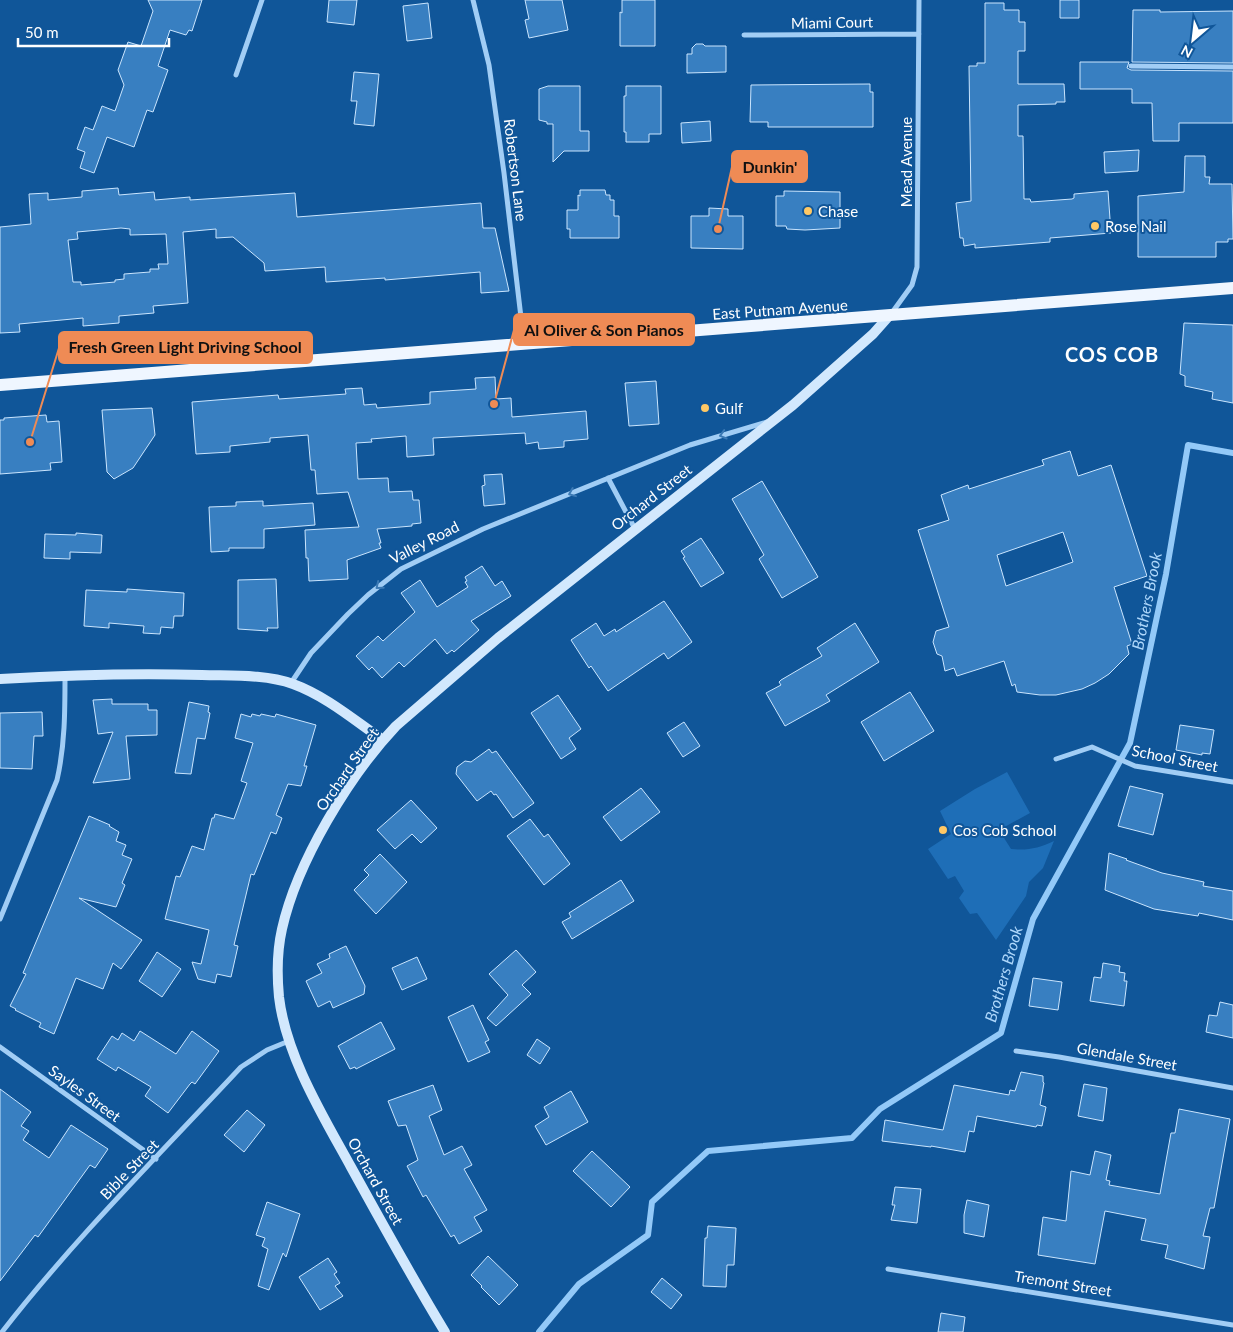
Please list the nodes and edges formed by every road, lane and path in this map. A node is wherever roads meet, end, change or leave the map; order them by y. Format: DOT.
graph roads {
  1 [pos="262,0"];
  2 [pos="473,0"];
  3 [pos="919,0"];
  4 [pos="919,34"];
  5 [pos="744,35"];
  6 [pos="1131,66"];
  7 [pos="1233,67"];
  8 [pos="236,75"];
  9 [pos="1233,288"];
  10 [pos="889,316"];
  11 [pos="524,344"];
  12 [pos="0,385"];
  13 [pos="770,422"];
  14 [pos="608,478"];
  15 [pos="635,529"];
  16 [pos="65,675"];
  17 [pos="0,679"];
  18 [pos="291,683"];
  19 [pos="383,740"];
  20 [pos="1056,759"];
  21 [pos="1233,782"];
  22 [pos="0,919"];
  23 [pos="288,1041"];
  24 [pos="0,1047"];
  25 [pos="1016,1051"];
  26 [pos="1233,1088"];
  27 [pos="156,1159"];
  28 [pos="888,1268"];
  29 [pos="1233,1324"];
  30 [pos="2,1332"];
  31 [pos="445,1332"];
  1 -- 8 [label="street"];
  2 -- 11 [label="street, Robertson Lane"];
  3 -- 4 [label="street, Mead Avenue"];
  4 -- 5 [label="street, Miami Court"];
  4 -- 10 [label="street, Mead Avenue"];
  6 -- 7 [label="street"];
  9 -- 10 [label="main road, East Putnam Avenue"];
  10 -- 11 [label="main road, East Putnam Avenue"];
  10 -- 13 [label="main road, Orchard Street"];
  11 -- 12 [label="main road, East Putnam Avenue"];
  13 -- 14 [label="street, Valley Road, one-way"];
  13 -- 15 [label="main road, Orchard Street"];
  14 -- 15 [label="street"];
  14 -- 18 [label="street, Valley Road, one-way"];
  15 -- 19 [label="main road, Orchard Street"];
  16 -- 17 [label="main road"];
  16 -- 18 [label="main road"];
  16 -- 22 [label="street"];
  18 -- 19 [label="main road"];
  19 -- 23 [label="main road, Orchard Street"];
  20 -- 21 [label="street, School Street"];
  23 -- 27 [label="street, Bible Street"];
  23 -- 31 [label="main road, Orchard Street"];
  24 -- 27 [label="street, Sayles Street"];
  25 -- 26 [label="street, Glendale Street"];
  27 -- 30 [label="street, Bible Street"];
  28 -- 29 [label="street, Tremont Street"];
}
